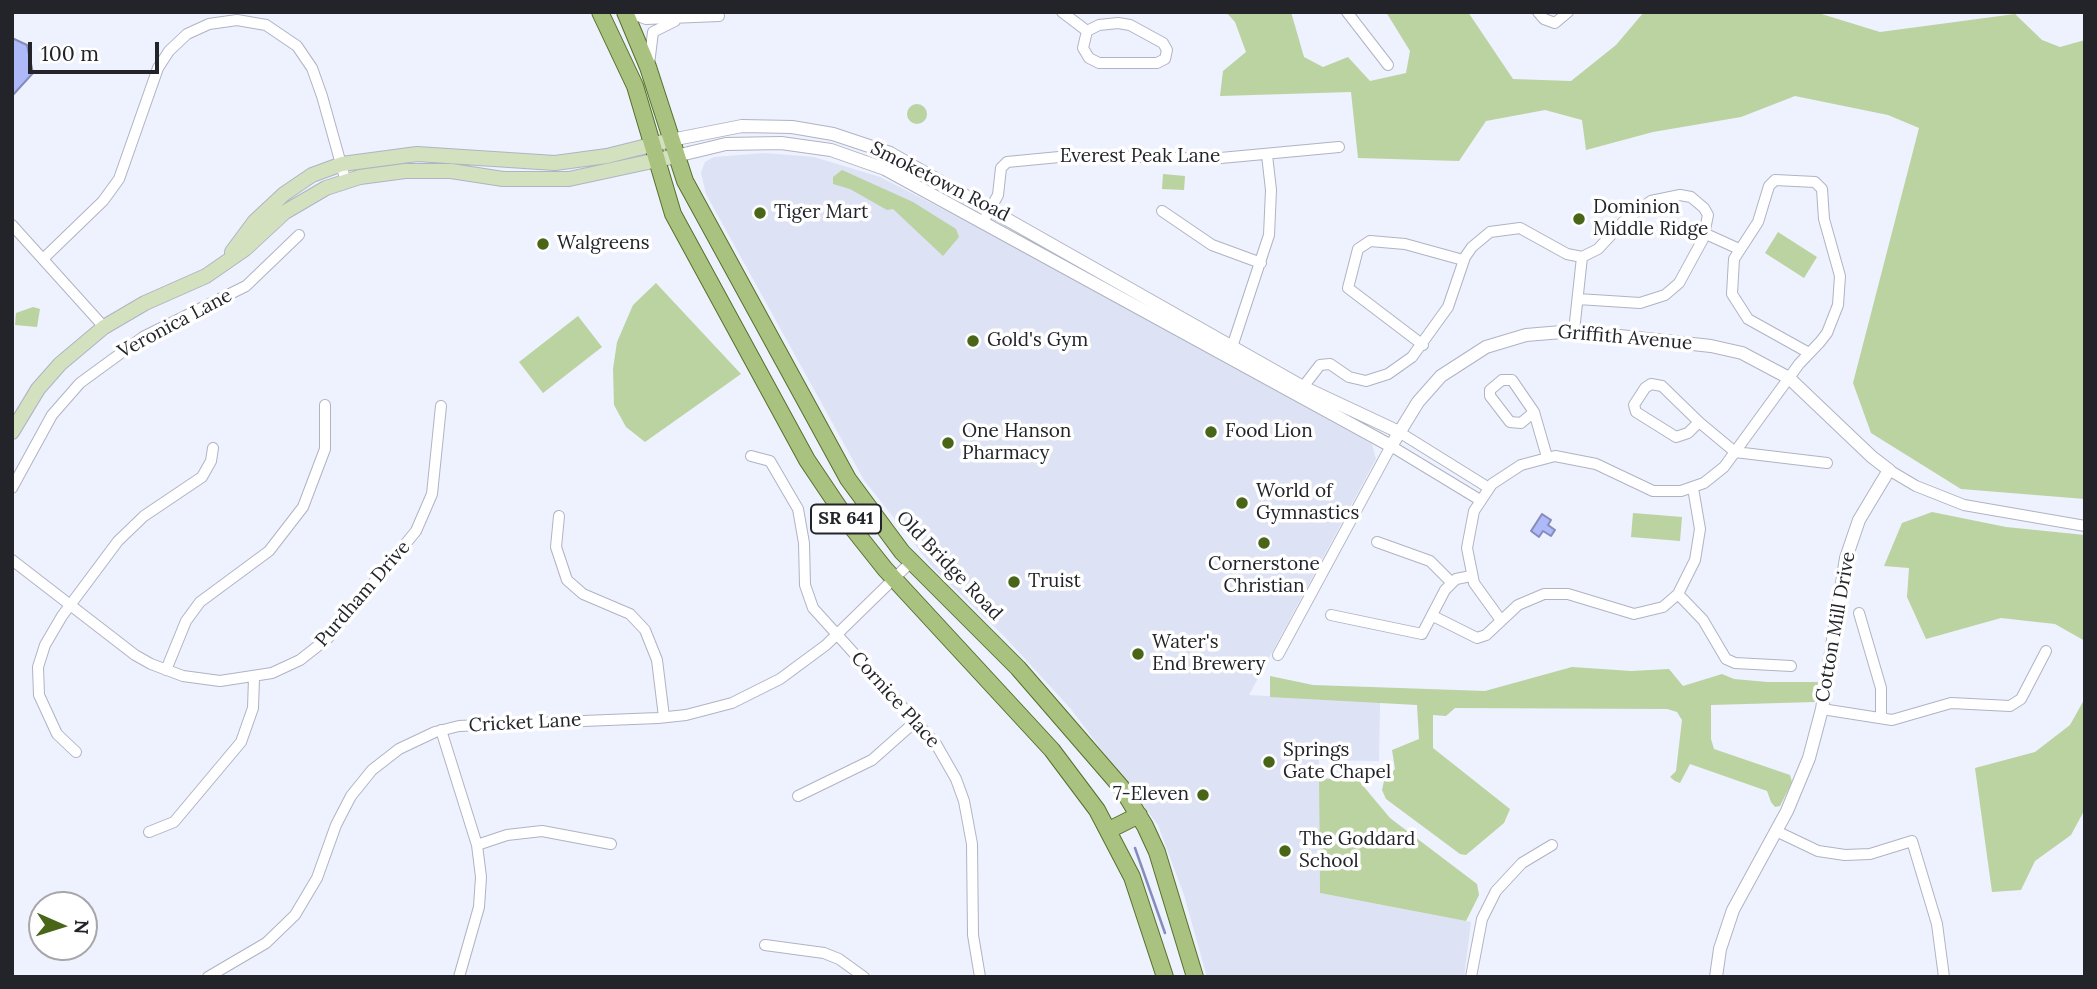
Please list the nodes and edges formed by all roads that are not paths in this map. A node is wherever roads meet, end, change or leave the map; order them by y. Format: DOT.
graph roads {
  1 [pos="600,12"];
  2 [pos="627,12"];
  3 [pos="1062,12"];
  4 [pos="1347,12"];
  5 [pos="1538,12"];
  6 [pos="1568,12"];
  7 [pos="719,16"];
  8 [pos="678,19"];
  9 [pos="1087,31"];
  10 [pos="1388,65"];
  11 [pos="649,67"];
  12 [pos="651,145"];
  13 [pos="673,148"];
  14 [pos="1339,148"];
  15 [pos="1267,155"];
  16 [pos="655,161"];
  17 [pos="342,164"];
  18 [pos="346,181"];
  19 [pos="991,208"];
  20 [pos="1162,211"];
  21 [pos="983,222"];
  22 [pos="12,225"];
  23 [pos="1706,234"];
  24 [pos="299,235"];
  25 [pos="1739,249"];
  26 [pos="1582,257"];
  27 [pos="44,258"];
  28 [pos="1463,260"];
  29 [pos="1261,263"];
  30 [pos="223,265"];
  31 [pos="1578,299"];
  32 [pos="104,327"];
  33 [pos="1574,331"];
  34 [pos="1423,345"];
  35 [pos="1231,347"];
  36 [pos="1809,354"];
  37 [pos="1789,378"];
  38 [pos="1303,387"];
  39 [pos="325,405"];
  40 [pos="442,407"];
  41 [pos="1534,412"];
  42 [pos="1699,422"];
  43 [pos="12,432"];
  44 [pos="1399,432"];
  45 [pos="1391,446"];
  46 [pos="213,447"];
  47 [pos="1735,452"];
  48 [pos="751,456"];
  49 [pos="1547,457"];
  50 [pos="1827,463"];
  51 [pos="1889,470"];
  52 [pos="12,488"];
  53 [pos="1489,488"];
  54 [pos="1693,488"];
  55 [pos="1480,500"];
  56 [pos="559,516"];
  57 [pos="2085,526"];
  58 [pos="1377,542"];
  59 [pos="12,560"];
  60 [pos="911,562"];
  61 [pos="1471,576"];
  62 [pos="894,579"];
  63 [pos="1452,583"];
  64 [pos="1678,594"];
  65 [pos="70,605"];
  66 [pos="1859,613"];
  67 [pos="1331,615"];
  68 [pos="1433,616"];
  69 [pos="1500,619"];
  70 [pos="837,636"];
  71 [pos="2046,651"];
  72 [pos="1278,655"];
  73 [pos="1791,666"];
  74 [pos="166,670"];
  75 [pos="254,678"];
  76 [pos="1822,709"];
  77 [pos="664,718"];
  78 [pos="1881,718"];
  79 [pos="916,721"];
  80 [pos="442,730"];
  81 [pos="76,752"];
  82 [pos="799,796"];
  83 [pos="1139,815"];
  84 [pos="1109,830"];
  85 [pos="1776,831"];
  86 [pos="149,832"];
  87 [pos="611,844"];
  88 [pos="477,845"];
  89 [pos="1552,845"];
  90 [pos="765,946"];
  91 [pos="208,977"];
  92 [pos="459,977"];
  93 [pos="863,977"];
  94 [pos="980,977"];
  95 [pos="1165,977"];
  96 [pos="1195,977"];
  97 [pos="1471,977"];
  98 [pos="1716,977"];
  99 [pos="1944,977"];
  1 -- 12 [label="main road, SR 641"];
  2 -- 8 [label="street"];
  2 -- 11 [label="main road, Old Bridge Road / SR 641"];
  3 -- 9 [label="street"];
  4 -- 10 [label="street"];
  5 -- 6 [label="street"];
  7 -- 8 [label="street"];
  8 -- 11 [label="street"];
  9 -- 9 [label="street"];
  11 -- 13 [label="main road, Old Bridge Road / SR 641"];
  12 -- 13 [label="main road, Smoketown Road"];
  12 -- 16 [label="main road, SR 641"];
  12 -- 17 [label="main road, Smoketown Road"];
  13 -- 16 [label="main road, Smoketown Road"];
  13 -- 19 [label="street, Smoketown Road"];
  13 -- 21 [label="street, Smoketown Road"];
  13 -- 60 [label="main road, Old Bridge Road / SR 641"];
  14 -- 15 [label="street, Everest Peak Lane"];
  15 -- 19 [label="street, Everest Peak Lane"];
  15 -- 29 [label="street"];
  16 -- 18 [label="main road, Smoketown Road"];
  16 -- 62 [label="main road, SR 641"];
  17 -- 18 [label="street"];
  17 -- 27 [label="street"];
  17 -- 30 [label="main road, Smoketown Road"];
  18 -- 30 [label="main road, Smoketown Road"];
  19 -- 21 [label="street, Everest Peak Lane"];
  19 -- 35 [label="street, Smoketown Road"];
  20 -- 29 [label="street"];
  21 -- 45 [label="street, Smoketown Road"];
  22 -- 27 [label="street"];
  23 -- 25 [label="street"];
  23 -- 26 [label="street"];
  23 -- 31 [label="street"];
  24 -- 52 [label="street, Veronica Lane"];
  25 -- 36 [label="street"];
  25 -- 36 [label="street"];
  26 -- 28 [label="street"];
  26 -- 31 [label="street"];
  27 -- 32 [label="street"];
  28 -- 34 [label="street"];
  28 -- 34 [label="street"];
  29 -- 35 [label="street"];
  30 -- 32 [label="main road, Smoketown Road"];
  31 -- 33 [label="street"];
  32 -- 43 [label="main road, Smoketown Road"];
  33 -- 37 [label="street, Griffith Avenue"];
  33 -- 44 [label="street, Griffith Avenue"];
  34 -- 38 [label="street"];
  35 -- 38 [label="street, Smoketown Road"];
  36 -- 37 [label="street"];
  37 -- 47 [label="street"];
  37 -- 51 [label="street, Griffith Avenue"];
  38 -- 44 [label="street, Smoketown Road"];
  39 -- 74 [label="street"];
  40 -- 75 [label="street, Purdham Drive"];
  41 -- 41 [label="street"];
  41 -- 49 [label="street"];
  42 -- 42 [label="street"];
  42 -- 47 [label="street"];
  44 -- 45 [label="street, Griffith Avenue"];
  44 -- 53 [label="street"];
  45 -- 55 [label="street"];
  45 -- 72 [label="street, Griffith Avenue"];
  46 -- 65 [label="street"];
  47 -- 50 [label="street"];
  47 -- 54 [label="street"];
  48 -- 70 [label="street, Cornice Place"];
  49 -- 53 [label="street"];
  49 -- 54 [label="street"];
  51 -- 57 [label="street"];
  51 -- 76 [label="street, Cotton Mill Drive"];
  53 -- 55 [label="street"];
  54 -- 64 [label="street"];
  55 -- 61 [label="street"];
  56 -- 77 [label="street"];
  58 -- 63 [label="street"];
  59 -- 65 [label="street, Purdham Drive"];
  60 -- 62 [label="street, Cricket Lane"];
  60 -- 83 [label="main road, Old Bridge Road / SR 641"];
  61 -- 63 [label="street"];
  61 -- 69 [label="street"];
  62 -- 70 [label="street, Cricket Lane"];
  62 -- 84 [label="main road, SR 641"];
  63 -- 68 [label="street"];
  64 -- 69 [label="street"];
  64 -- 73 [label="street"];
  65 -- 74 [label="street, Purdham Drive"];
  65 -- 81 [label="street"];
  66 -- 78 [label="street"];
  67 -- 68 [label="street"];
  68 -- 69 [label="street"];
  70 -- 77 [label="street, Cricket Lane"];
  70 -- 79 [label="street, Cornice Place"];
  71 -- 78 [label="street"];
  74 -- 75 [label="street, Purdham Drive"];
  75 -- 86 [label="street"];
  76 -- 78 [label="street"];
  76 -- 85 [label="street, Cotton Mill Drive"];
  77 -- 80 [label="street, Cricket Lane"];
  79 -- 82 [label="street"];
  79 -- 94 [label="street, Cornice Place"];
  80 -- 88 [label="street"];
  80 -- 91 [label="street, Cricket Lane"];
  83 -- 84 [label="main road"];
  83 -- 96 [label="main road, Old Bridge Road / SR 641"];
  84 -- 95 [label="main road, SR 641"];
  85 -- 98 [label="street, Cotton Mill Drive"];
  85 -- 99 [label="street"];
  87 -- 88 [label="street"];
  88 -- 92 [label="street"];
  89 -- 97 [label="street"];
  90 -- 93 [label="street"];
}
